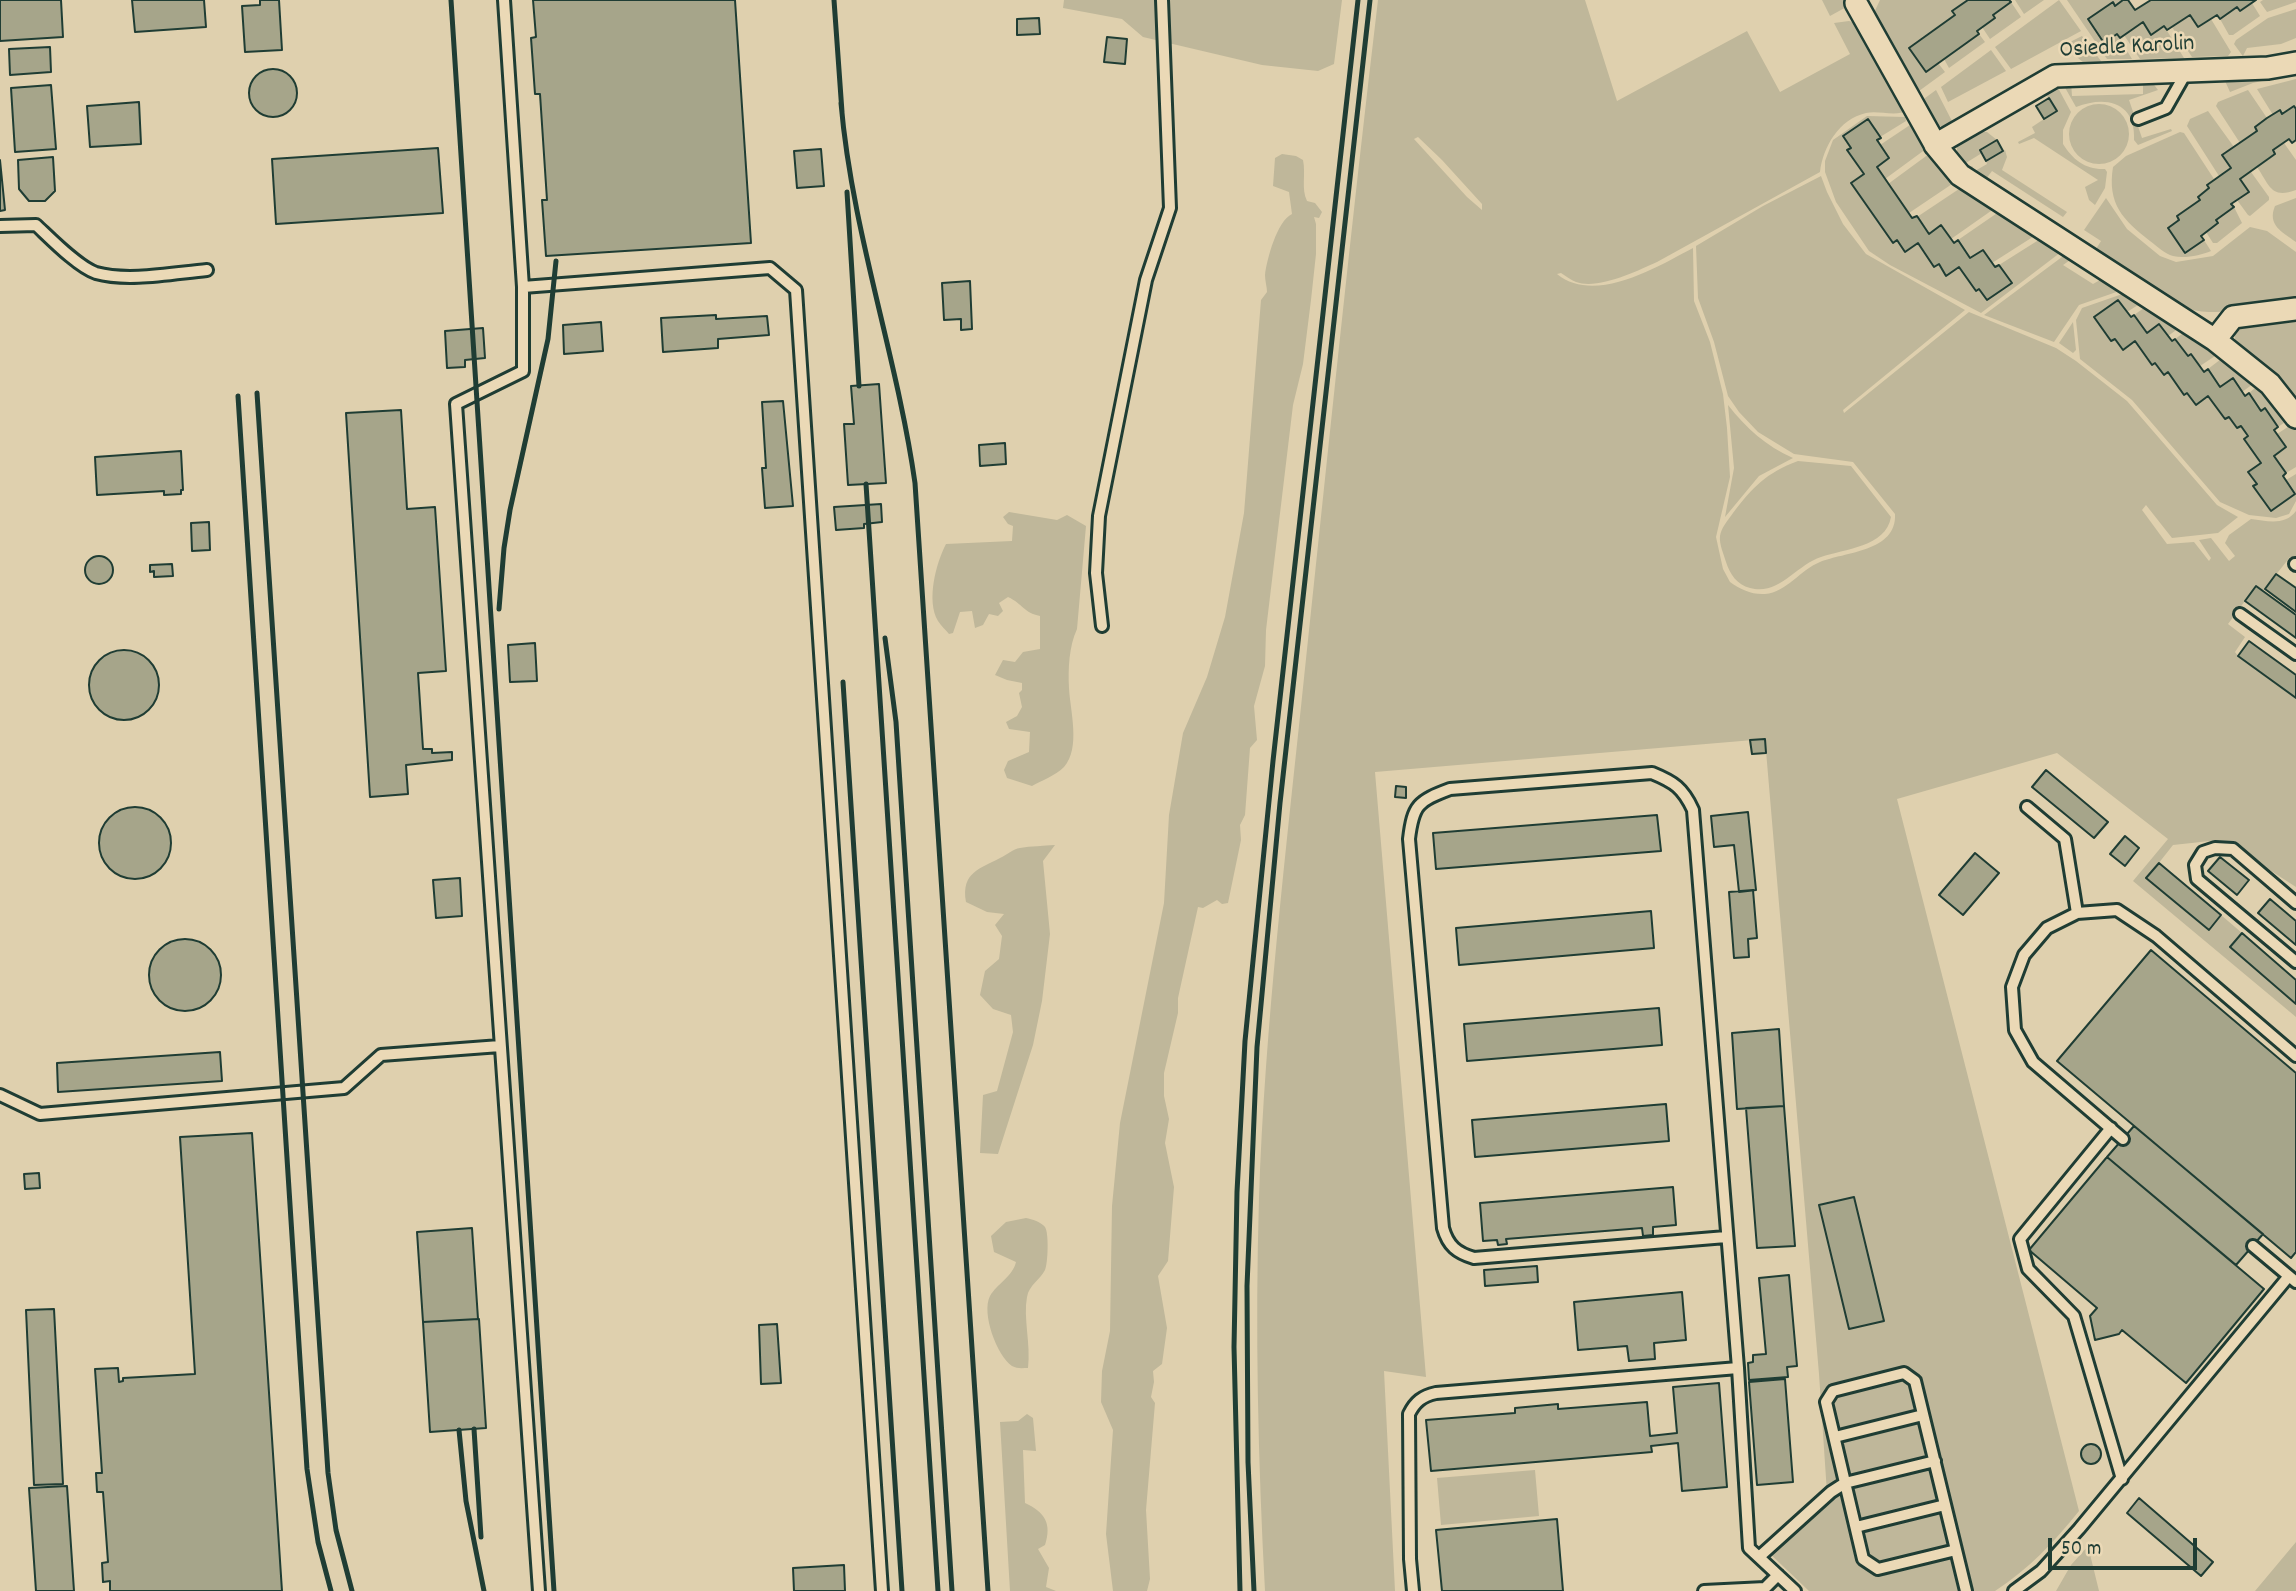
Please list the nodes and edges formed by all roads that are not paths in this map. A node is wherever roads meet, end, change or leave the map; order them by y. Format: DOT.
graph roads {
  1 [pos="503,0"];
  2 [pos="1162,0"];
  3 [pos="1856,3"];
  4 [pos="2296,63"];
  5 [pos="2186,71"];
  6 [pos="2138,119"];
  7 [pos="1935,145"];
  8 [pos="0,226"];
  9 [pos="207,270"];
  10 [pos="523,287"];
  11 [pos="2296,309"];
  12 [pos="2215,340"];
  13 [pos="2296,417"];
  14 [pos="2240,614"];
  15 [pos="1102,626"];
  16 [pos="2296,654"];
  17 [pos="2027,807"];
  18 [pos="2296,903"];
  19 [pos="2077,913"];
  20 [pos="2296,962"];
  21 [pos="500,1046"];
  22 [pos="2296,1056"];
  23 [pos="0,1095"];
  24 [pos="2111,1128"];
  25 [pos="2123,1139"];
  26 [pos="1726,1237"];
  27 [pos="2253,1246"];
  28 [pos="2293,1279"];
  29 [pos="1738,1368"];
  30 [pos="1923,1415"];
  31 [pos="1835,1437"];
  32 [pos="1934,1461"];
  33 [pos="2122,1479"];
  34 [pos="1845,1483"];
  35 [pos="1945,1505"];
  36 [pos="1856,1527"];
  37 [pos="1956,1550"];
  38 [pos="1759,1557"];
  39 [pos="1778,1575"];
  40 [pos="539,1591"];
  41 [pos="882,1591"];
  42 [pos="1413,1591"];
  43 [pos="1704,1591"];
  44 [pos="1795,1591"];
  45 [pos="1966,1591"];
  46 [pos="2014,1591"];
  1 -- 10 [label="lane"];
  2 -- 15 [label="lane"];
  3 -- 7 [label="street"];
  4 -- 5 [label="street, Osiedle Karolin"];
  5 -- 6 [label="lane"];
  5 -- 7 [label="street, Osiedle Karolin"];
  7 -- 12 [label="street"];
  8 -- 9 [label="lane"];
  10 -- 21 [label="lane"];
  10 -- 41 [label="lane"];
  11 -- 12 [label="street"];
  12 -- 13 [label="street"];
  14 -- 16 [label="lane"];
  17 -- 19 [label="lane"];
  18 -- 20 [label="lane"];
  19 -- 22 [label="lane"];
  19 -- 24 [label="lane"];
  21 -- 23 [label="lane"];
  21 -- 40 [label="lane"];
  24 -- 25 [label="lane"];
  24 -- 33 [label="lane"];
  26 -- 26 [label="lane"];
  26 -- 29 [label="lane"];
  27 -- 28 [label="lane"];
  28 -- 33 [label="lane"];
  29 -- 38 [label="lane"];
  29 -- 42 [label="lane"];
  30 -- 31 [label="lane"];
  30 -- 31 [label="lane"];
  30 -- 32 [label="lane"];
  31 -- 34 [label="lane"];
  32 -- 34 [label="lane"];
  32 -- 35 [label="lane"];
  33 -- 46 [label="lane"];
  34 -- 36 [label="lane"];
  34 -- 38 [label="lane"];
  35 -- 36 [label="lane"];
  35 -- 37 [label="lane"];
  36 -- 37 [label="lane"];
  37 -- 45 [label="lane"];
  38 -- 39 [label="lane"];
  39 -- 43 [label="lane"];
  39 -- 44 [label="lane"];
}
